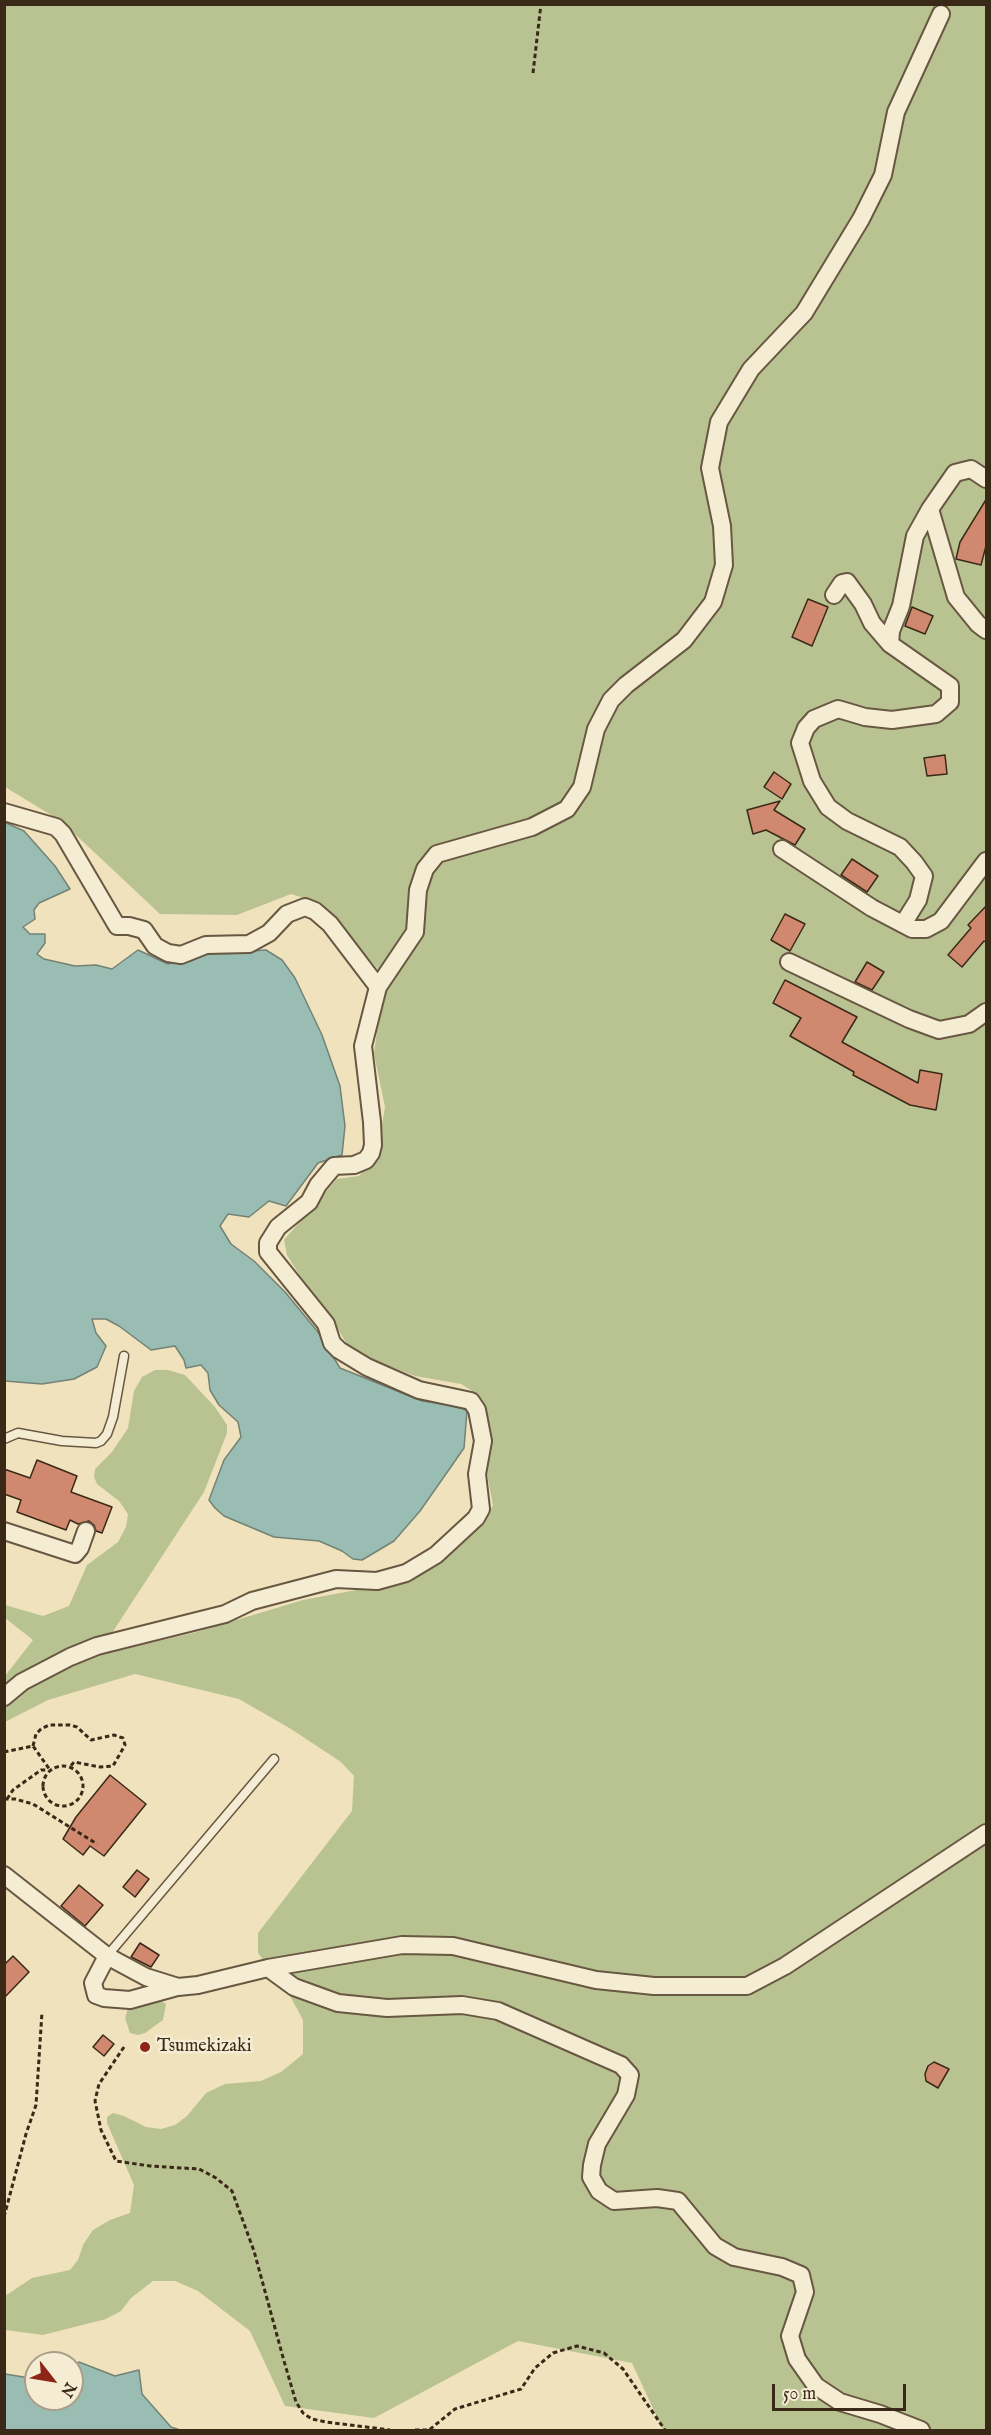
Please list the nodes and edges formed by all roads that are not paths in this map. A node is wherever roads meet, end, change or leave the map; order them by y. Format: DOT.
graph roads {
  1 [pos="941,14"];
  2 [pos="987,479"];
  3 [pos="930,509"];
  4 [pos="834,595"];
  5 [pos="987,630"];
  6 [pos="890,644"];
  7 [pos="4,812"];
  8 [pos="782,849"];
  9 [pos="987,861"];
  10 [pos="903,924"];
  11 [pos="789,962"];
  12 [pos="378,987"];
  13 [pos="987,1012"];
  14 [pos="124,1356"];
  15 [pos="4,1439"];
  16 [pos="86,1531"];
  17 [pos="4,1532"];
  18 [pos="4,1697"];
  19 [pos="274,1759"];
  20 [pos="987,1833"];
  21 [pos="4,1875"];
  22 [pos="107,1956"];
  23 [pos="268,1968"];
  24 [pos="178,1986"];
  25 [pos="921,2430"];
  1 -- 12 [label="street"];
  2 -- 3 [label="street"];
  3 -- 5 [label="street"];
  3 -- 6 [label="street"];
  4 -- 6 [label="street"];
  6 -- 10 [label="street"];
  7 -- 12 [label="street"];
  8 -- 10 [label="street"];
  9 -- 10 [label="street"];
  11 -- 13 [label="street"];
  12 -- 18 [label="street"];
  14 -- 15 [label="lane"];
  16 -- 17 [label="street"];
  19 -- 22 [label="lane"];
  20 -- 23 [label="street"];
  21 -- 22 [label="street"];
  22 -- 24 [label="street"];
  22 -- 24 [label="street"];
  23 -- 24 [label="street"];
  23 -- 25 [label="street"];
}
